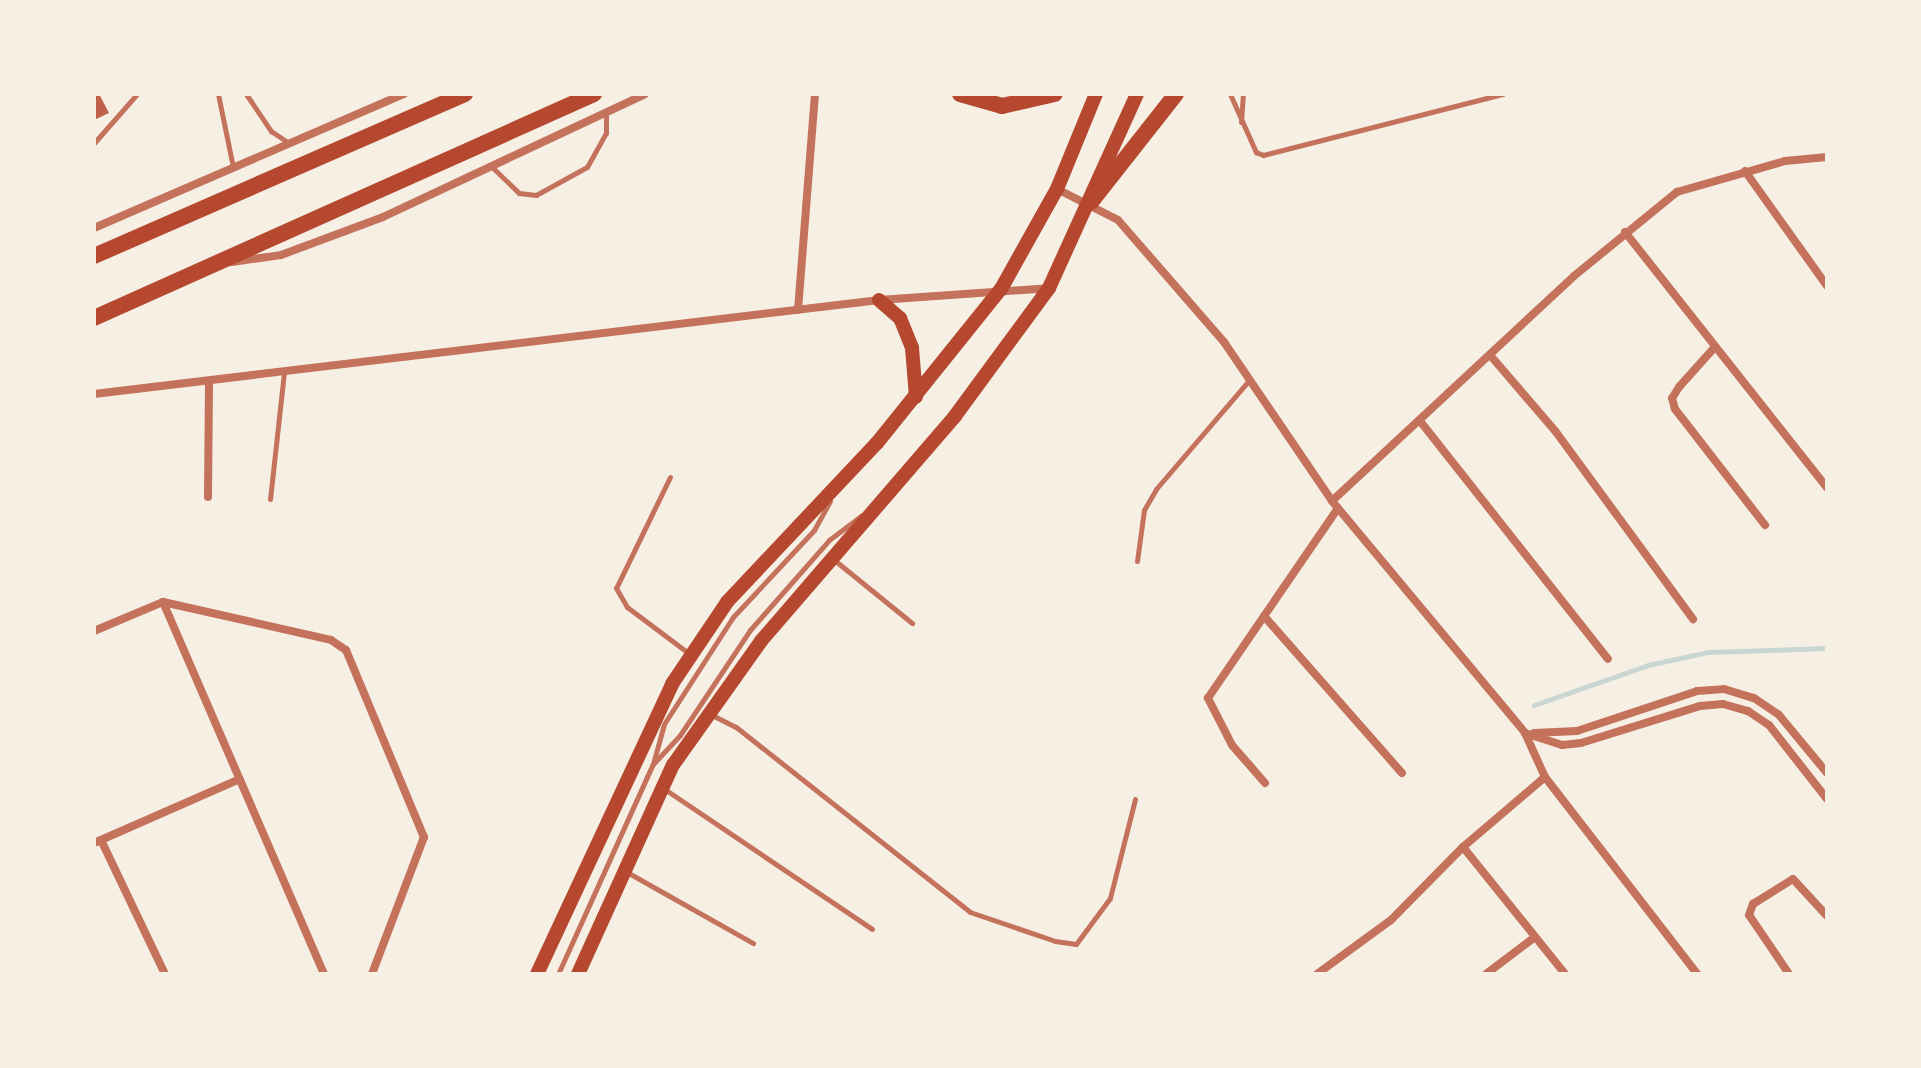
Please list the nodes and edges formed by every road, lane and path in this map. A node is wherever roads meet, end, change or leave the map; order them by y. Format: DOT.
graph roads {
  1 [pos="137,94"];
  2 [pos="218,94"];
  3 [pos="246,94"];
  4 [pos="404,94"];
  5 [pos="465,94"];
  6 [pos="594,94"];
  7 [pos="645,94"];
  8 [pos="960,94"];
  9 [pos="1055,94"];
  10 [pos="1096,94"];
  11 [pos="1137,94"];
  12 [pos="1176,94"];
  13 [pos="1230,94"];
  14 [pos="1243,94"];
  15 [pos="1503,94"];
  16 [pos="815,95"];
  17 [pos="606,112"];
  18 [pos="1241,123"];
  19 [pos="94,143"];
  20 [pos="290,143"];
  21 [pos="1827,157"];
  22 [pos="491,166"];
  23 [pos="233,168"];
  24 [pos="1745,171"];
  25 [pos="1057,189"];
  26 [pos="1091,202"];
  27 [pos="94,228"];
  28 [pos="1625,232"];
  29 [pos="94,256"];
  30 [pos="215,264"];
  31 [pos="1827,286"];
  32 [pos="1049,288"];
  33 [pos="1001,289"];
  34 [pos="879,300"];
  35 [pos="798,310"];
  36 [pos="94,318"];
  37 [pos="1714,348"];
  38 [pos="1490,355"];
  39 [pos="284,372"];
  40 [pos="1249,379"];
  41 [pos="209,381"];
  42 [pos="94,394"];
  43 [pos="916,397"];
  44 [pos="1420,421"];
  45 [pos="670,477"];
  46 [pos="845,477"];
  47 [pos="1827,488"];
  48 [pos="208,497"];
  49 [pos="270,499"];
  50 [pos="883,500"];
  51 [pos="1335,504"];
  52 [pos="1765,525"];
  53 [pos="832,559"];
  54 [pos="1137,561"];
  55 [pos="163,602"];
  56 [pos="1264,616"];
  57 [pos="1693,619"];
  58 [pos="912,623"];
  59 [pos="94,631"];
  60 [pos="692,655"];
  61 [pos="1608,659"];
  62 [pos="708,712"];
  63 [pos="1525,733"];
  64 [pos="653,764"];
  65 [pos="1402,773"];
  66 [pos="1827,773"];
  67 [pos="1545,777"];
  68 [pos="240,779"];
  69 [pos="1265,783"];
  70 [pos="662,787"];
  71 [pos="1135,799"];
  72 [pos="1827,799"];
  73 [pos="98,841"];
  74 [pos="1463,847"];
  75 [pos="624,871"];
  76 [pos="1827,916"];
  77 [pos="872,929"];
  78 [pos="1535,937"];
  79 [pos="753,943"];
  80 [pos="165,974"];
  81 [pos="324,974"];
  82 [pos="372,974"];
  83 [pos="537,974"];
  84 [pos="558,974"];
  85 [pos="578,974"];
  86 [pos="1317,974"];
  87 [pos="1486,974"];
  88 [pos="1565,974"];
  89 [pos="1697,974"];
  90 [pos="1789,974"];
  1 -- 19 [label="lane"];
  2 -- 23 [label="lane"];
  3 -- 20 [label="lane"];
  4 -- 20 [label="street"];
  5 -- 29 [label="main road"];
  6 -- 30 [label="main road"];
  7 -- 17 [label="street"];
  8 -- 9 [label="main road"];
  10 -- 25 [label="main road"];
  11 -- 26 [label="main road"];
  12 -- 26 [label="main road"];
  13 -- 18 [label="lane"];
  14 -- 18 [label="lane"];
  15 -- 18 [label="lane"];
  16 -- 35 [label="street"];
  17 -- 22 [label="street"];
  17 -- 22 [label="lane"];
  20 -- 23 [label="street"];
  21 -- 24 [label="street"];
  22 -- 30 [label="street"];
  23 -- 27 [label="street"];
  24 -- 28 [label="street"];
  24 -- 31 [label="street"];
  25 -- 26 [label="street"];
  25 -- 33 [label="main road"];
  26 -- 32 [label="main road"];
  26 -- 40 [label="street"];
  28 -- 37 [label="street"];
  28 -- 38 [label="street"];
  30 -- 36 [label="main road"];
  32 -- 33 [label="street"];
  32 -- 50 [label="main road"];
  33 -- 34 [label="street"];
  33 -- 43 [label="main road"];
  34 -- 35 [label="street"];
  34 -- 43 [label="main road"];
  35 -- 39 [label="street"];
  37 -- 47 [label="street"];
  37 -- 52 [label="street"];
  38 -- 44 [label="street"];
  38 -- 57 [label="street"];
  39 -- 41 [label="street"];
  39 -- 49 [label="lane"];
  40 -- 51 [label="street"];
  40 -- 54 [label="lane"];
  41 -- 42 [label="street"];
  41 -- 48 [label="street"];
  43 -- 46 [label="main road"];
  44 -- 51 [label="street"];
  44 -- 61 [label="street"];
  45 -- 60 [label="lane"];
  46 -- 60 [label="main road"];
  46 -- 64 [label="lane"];
  50 -- 53 [label="main road"];
  50 -- 64 [label="lane"];
  51 -- 56 [label="street"];
  51 -- 63 [label="street"];
  53 -- 58 [label="lane"];
  53 -- 62 [label="main road"];
  55 -- 59 [label="street"];
  55 -- 68 [label="street"];
  55 -- 82 [label="street"];
  56 -- 65 [label="street"];
  56 -- 69 [label="street"];
  60 -- 83 [label="main road"];
  62 -- 70 [label="main road"];
  62 -- 71 [label="lane"];
  63 -- 66 [label="street"];
  63 -- 67 [label="street"];
  63 -- 72 [label="street"];
  64 -- 84 [label="lane"];
  67 -- 74 [label="street"];
  67 -- 89 [label="street"];
  68 -- 73 [label="street"];
  68 -- 81 [label="street"];
  70 -- 75 [label="main road"];
  70 -- 77 [label="lane"];
  73 -- 80 [label="street"];
  74 -- 78 [label="street"];
  74 -- 86 [label="street"];
  75 -- 79 [label="lane"];
  75 -- 85 [label="main road"];
  76 -- 90 [label="street"];
  78 -- 87 [label="street"];
  78 -- 88 [label="street"];
}
